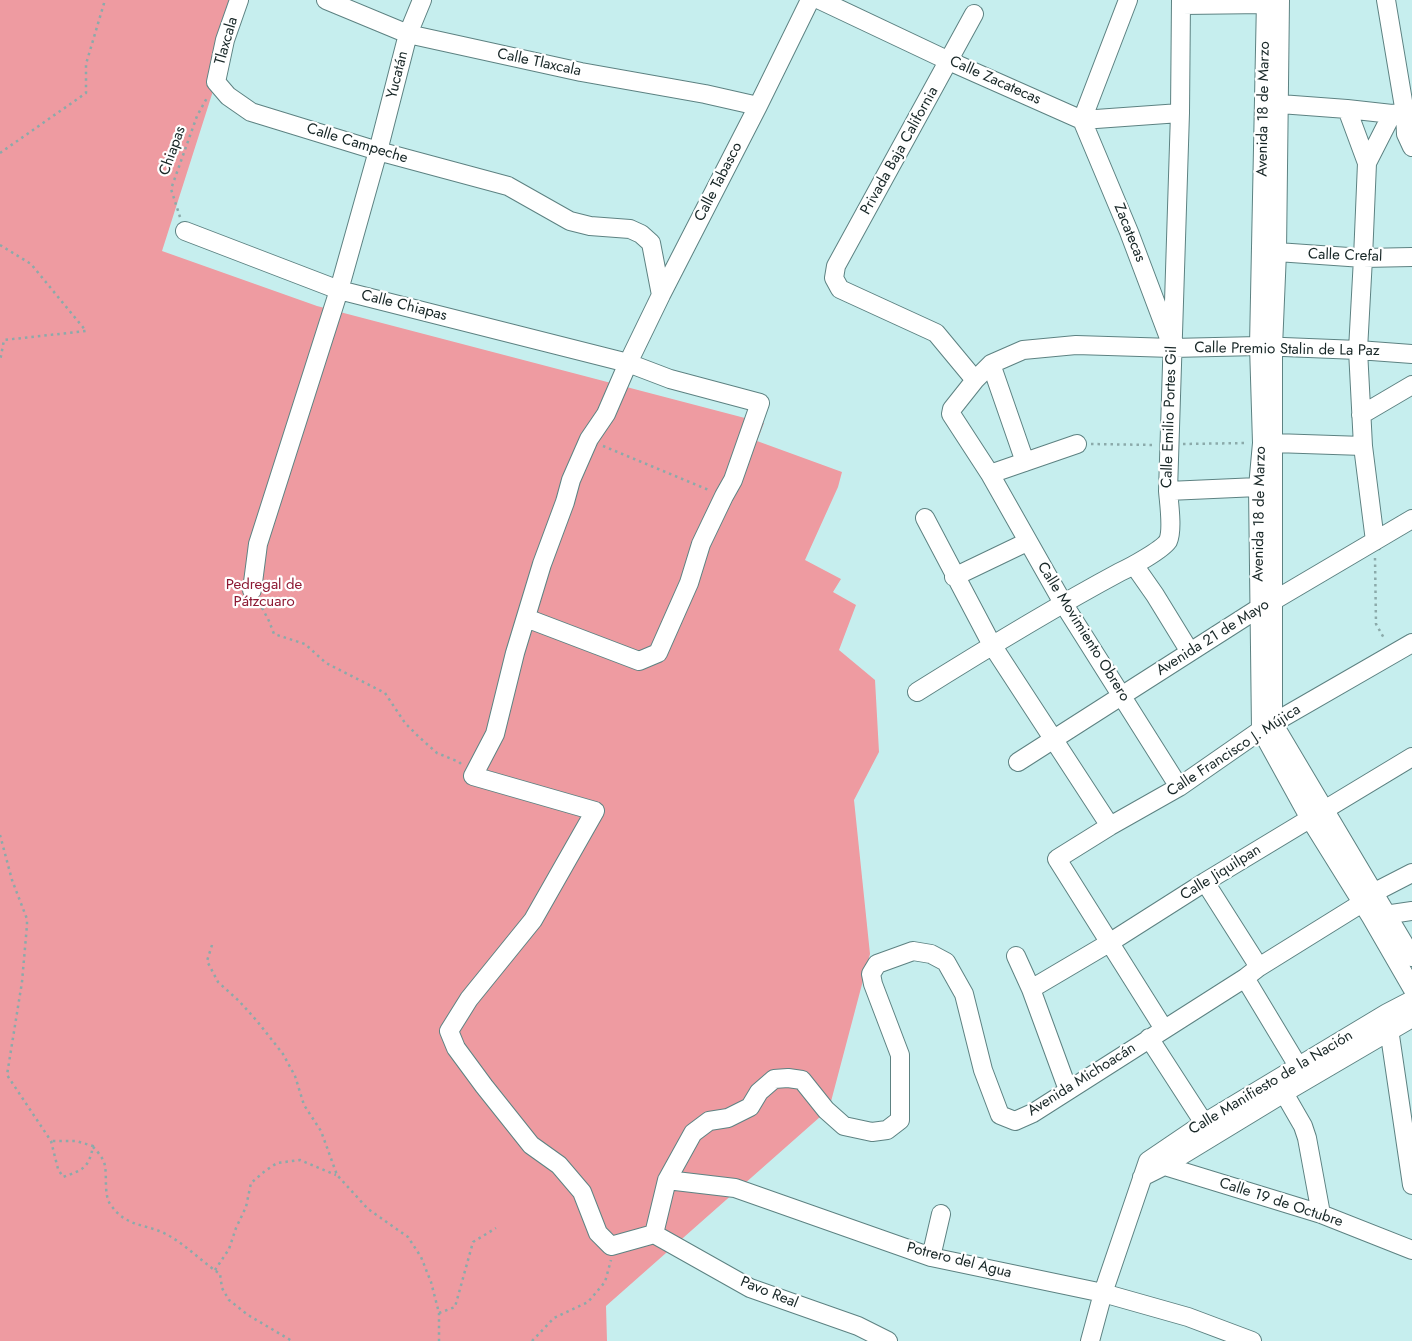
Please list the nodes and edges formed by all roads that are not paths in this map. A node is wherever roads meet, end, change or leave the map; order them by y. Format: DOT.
graph roads {
  1 [pos="239,0"];
  2 [pos="326,0"];
  3 [pos="422,0"];
  4 [pos="810,0"];
  5 [pos="820,0"];
  6 [pos="1128,0"];
  7 [pos="1382,0"];
  8 [pos="1386,0"];
  9 [pos="1271,1"];
  10 [pos="1181,2"];
  11 [pos="974,14"];
  12 [pos="408,34"];
  13 [pos="949,62"];
  14 [pos="216,82"];
  15 [pos="1280,104"];
  16 [pos="758,106"];
  17 [pos="1347,109"];
  18 [pos="1403,112"];
  19 [pos="1180,113"];
  20 [pos="1082,120"];
  21 [pos="1412,146"];
  22 [pos="378,151"];
  23 [pos="1367,164"];
  24 [pos="185,231"];
  25 [pos="1277,252"];
  26 [pos="1412,257"];
  27 [pos="1363,258"];
  28 [pos="339,290"];
  29 [pos="661,295"];
  30 [pos="1266,347"];
  31 [pos="1172,348"];
  32 [pos="1358,350"];
  33 [pos="1412,354"];
  34 [pos="628,364"];
  35 [pos="991,364"];
  36 [pos="975,380"];
  37 [pos="1412,385"];
  38 [pos="951,414"];
  39 [pos="1361,415"];
  40 [pos="1274,443"];
  41 [pos="1077,444"];
  42 [pos="1363,446"];
  43 [pos="1025,462"];
  44 [pos="990,474"];
  45 [pos="1168,491"];
  46 [pos="1263,499"];
  47 [pos="925,518"];
  48 [pos="1412,519"];
  49 [pos="1375,540"];
  50 [pos="1027,542"];
  51 [pos="1134,565"];
  52 [pos="954,576"];
  53 [pos="252,590"];
  54 [pos="1062,603"];
  55 [pos="1266,604"];
  56 [pos="526,618"];
  57 [pos="1412,643"];
  58 [pos="992,645"];
  59 [pos="1190,652"];
  60 [pos="917,692"];
  61 [pos="1122,695"];
  62 [pos="1267,727"];
  63 [pos="1054,738"];
  64 [pos="1412,757"];
  65 [pos="1018,762"];
  66 [pos="1179,787"];
  67 [pos="1317,815"];
  68 [pos="1110,826"];
  69 [pos="1412,873"];
  70 [pos="1205,882"];
  71 [pos="1373,907"];
  72 [pos="1412,911"];
  73 [pos="1109,943"];
  74 [pos="1016,956"];
  75 [pos="1412,957"];
  76 [pos="1260,967"];
  77 [pos="1245,978"];
  78 [pos="1412,988"];
  79 [pos="1031,989"];
  80 [pos="1412,1000"];
  81 [pos="1387,1012"];
  82 [pos="1412,1018"];
  83 [pos="1390,1032"];
  84 [pos="1157,1033"];
  85 [pos="1298,1066"];
  86 [pos="1068,1090"];
  87 [pos="1284,1093"];
  88 [pos="1256,1101"];
  89 [pos="1407,1118"];
  90 [pos="1204,1123"];
  91 [pos="1151,1168"];
  92 [pos="667,1180"];
  93 [pos="1412,1185"];
  94 [pos="941,1214"];
  95 [pos="1320,1214"];
  96 [pos="654,1234"];
  97 [pos="1412,1250"];
  98 [pos="930,1257"];
  99 [pos="1103,1293"];
  100 [pos="888,1341"];
  101 [pos="1090,1341"];
  102 [pos="1252,1341"];
  1 -- 14 [label="street, Tlaxcala"];
  2 -- 12 [label="street, Calle Tlaxcala"];
  3 -- 12 [label="street, Yucatán"];
  4 -- 16 [label="street, Calle Tabasco"];
  5 -- 13 [label="street, Calle Zacatecas"];
  6 -- 20 [label="street"];
  7 -- 8 [label="street"];
  8 -- 18 [label="street"];
  9 -- 10 [label="street"];
  9 -- 15 [label="street, Avenida 18 de Marzo"];
  9 -- 30 [label="street, Avenida 18 de Marzo"];
  10 -- 19 [label="street, Calle Emilio Portes Gil"];
  11 -- 13 [label="street, Privada Baja California"];
  12 -- 16 [label="street, Calle Tlaxcala"];
  12 -- 22 [label="street, Yucatán"];
  13 -- 20 [label="street, Calle Zacatecas"];
  13 -- 36 [label="street, Privada Baja California"];
  14 -- 22 [label="street, Calle Campeche"];
  15 -- 17 [label="street"];
  15 -- 25 [label="street, Avenida 18 de Marzo"];
  16 -- 29 [label="street, Calle Tabasco"];
  17 -- 18 [label="street"];
  17 -- 23 [label="street"];
  18 -- 21 [label="street"];
  18 -- 23 [label="street"];
  19 -- 20 [label="street, Calle Zacatecas"];
  19 -- 31 [label="street, Calle Emilio Portes Gil"];
  20 -- 31 [label="street, Zacatecas"];
  22 -- 28 [label="street, Yucatán"];
  22 -- 29 [label="street, Calle Campeche"];
  23 -- 27 [label="street"];
  24 -- 28 [label="street, Calle Chiapas"];
  25 -- 27 [label="street, Calle Crefal"];
  25 -- 30 [label="street, Avenida 18 de Marzo"];
  26 -- 27 [label="street, Calle Crefal"];
  27 -- 32 [label="street"];
  28 -- 34 [label="street, Calle Chiapas"];
  28 -- 53 [label="street, Yucatán"];
  29 -- 34 [label="street, Calle Tabasco"];
  30 -- 31 [label="street, Calle Premio Stalin de La Paz"];
  30 -- 32 [label="street, Calle Premio Stalin de La Paz"];
  30 -- 40 [label="street, Avenida 18 de Marzo"];
  30 -- 46 [label="street, Avenida 18 de Marzo"];
  31 -- 35 [label="street, Calle Premio Stalin de La Paz"];
  31 -- 45 [label="street, Calle Emilio Portes Gil"];
  32 -- 33 [label="street, Calle Premio Stalin de La Paz"];
  32 -- 39 [label="street"];
  34 -- 56 [label="street, Calle Tabasco"];
  34 -- 56 [label="street, Calle Chiapas"];
  35 -- 36 [label="street, Calle Premio Stalin de La Paz"];
  35 -- 43 [label="street"];
  36 -- 38 [label="street, Calle Premio Stalin de La Paz"];
  37 -- 39 [label="street"];
  38 -- 44 [label="street, Calle Movimiento Obrero"];
  39 -- 42 [label="street"];
  40 -- 42 [label="street"];
  40 -- 46 [label="street, Avenida 18 de Marzo"];
  41 -- 43 [label="street"];
  42 -- 49 [label="street"];
  43 -- 44 [label="street"];
  44 -- 50 [label="street, Calle Movimiento Obrero"];
  45 -- 46 [label="street"];
  45 -- 51 [label="street, Calle Emilio Portes Gil"];
  46 -- 55 [label="street, Avenida 18 de Marzo"];
  47 -- 52 [label="street"];
  48 -- 49 [label="street, Avenida 21 de Mayo"];
  49 -- 55 [label="street, Avenida 21 de Mayo"];
  50 -- 52 [label="street"];
  50 -- 54 [label="street, Calle Movimiento Obrero"];
  51 -- 54 [label="street, Calle Emilio Portes Gil"];
  51 -- 59 [label="street"];
  52 -- 58 [label="street"];
  54 -- 58 [label="street, Calle Emilio Portes Gil"];
  54 -- 61 [label="street, Calle Movimiento Obrero"];
  55 -- 59 [label="street, Avenida 21 de Mayo"];
  55 -- 62 [label="street, Avenida 18 de Marzo"];
  56 -- 96 [label="street, Calle Tabasco"];
  57 -- 62 [label="street, Calle Francisco J. Mújica"];
  58 -- 60 [label="street, Calle Emilio Portes Gil"];
  58 -- 63 [label="street"];
  59 -- 61 [label="street, Avenida 21 de Mayo"];
  61 -- 63 [label="street, Avenida 21 de Mayo"];
  61 -- 66 [label="street, Calle Movimiento Obrero"];
  62 -- 66 [label="street, Calle Francisco J. Mújica"];
  62 -- 67 [label="street, Avenida 18 de Marzo"];
  63 -- 65 [label="street, Avenida 21 de Mayo"];
  63 -- 68 [label="street"];
  64 -- 67 [label="street, Calle Jiquilpan"];
  66 -- 68 [label="street, Calle Francisco J. Mújica"];
  67 -- 70 [label="street, Calle Jiquilpan"];
  67 -- 71 [label="street, Avenida 18 de Marzo"];
  68 -- 73 [label="street, Calle Francisco J. Mújica"];
  69 -- 71 [label="street, Avenida Michoacán"];
  70 -- 73 [label="street, Calle Jiquilpan"];
  70 -- 76 [label="street"];
  71 -- 72 [label="street"];
  71 -- 75 [label="street, Avenida 18 de Marzo"];
  71 -- 76 [label="street, Avenida Michoacán"];
  71 -- 78 [label="street, Avenida 18 de Marzo"];
  73 -- 79 [label="street, Calle Jiquilpan"];
  73 -- 84 [label="street"];
  74 -- 79 [label="street"];
  76 -- 77 [label="street, Avenida Michoacán"];
  77 -- 84 [label="street, Avenida Michoacán"];
  77 -- 85 [label="street"];
  79 -- 86 [label="street"];
  80 -- 81 [label="street, Calle Manifiesto de la Nación"];
  81 -- 83 [label="street"];
  81 -- 85 [label="street, Calle Manifiesto de la Nación"];
  82 -- 83 [label="street, Calle Manifiesto de la Nación"];
  83 -- 87 [label="street, Calle Manifiesto de la Nación"];
  83 -- 89 [label="street"];
  84 -- 86 [label="street, Avenida Michoacán"];
  84 -- 90 [label="street"];
  85 -- 88 [label="street, Calle Manifiesto de la Nación"];
  86 -- 92 [label="street, Avenida Michoacán"];
  87 -- 88 [label="street, Calle Manifiesto de la Nación"];
  87 -- 95 [label="street"];
  88 -- 90 [label="street, Calle Manifiesto de la Nación"];
  88 -- 91 [label="street, Calle Manifiesto de la Nación"];
  89 -- 93 [label="street"];
  90 -- 91 [label="street, Calle Manifiesto de la Nación"];
  91 -- 95 [label="street, Calle 19 de Octubre"];
  91 -- 99 [label="street"];
  92 -- 96 [label="street"];
  92 -- 98 [label="street, Potrero del Agua"];
  94 -- 98 [label="street"];
  95 -- 97 [label="street, Calle 19 de Octubre"];
  96 -- 100 [label="street, Pavo Real"];
  98 -- 99 [label="street, Potrero del Agua"];
  99 -- 101 [label="street"];
  99 -- 102 [label="street, Potrero del Agua"];
}
